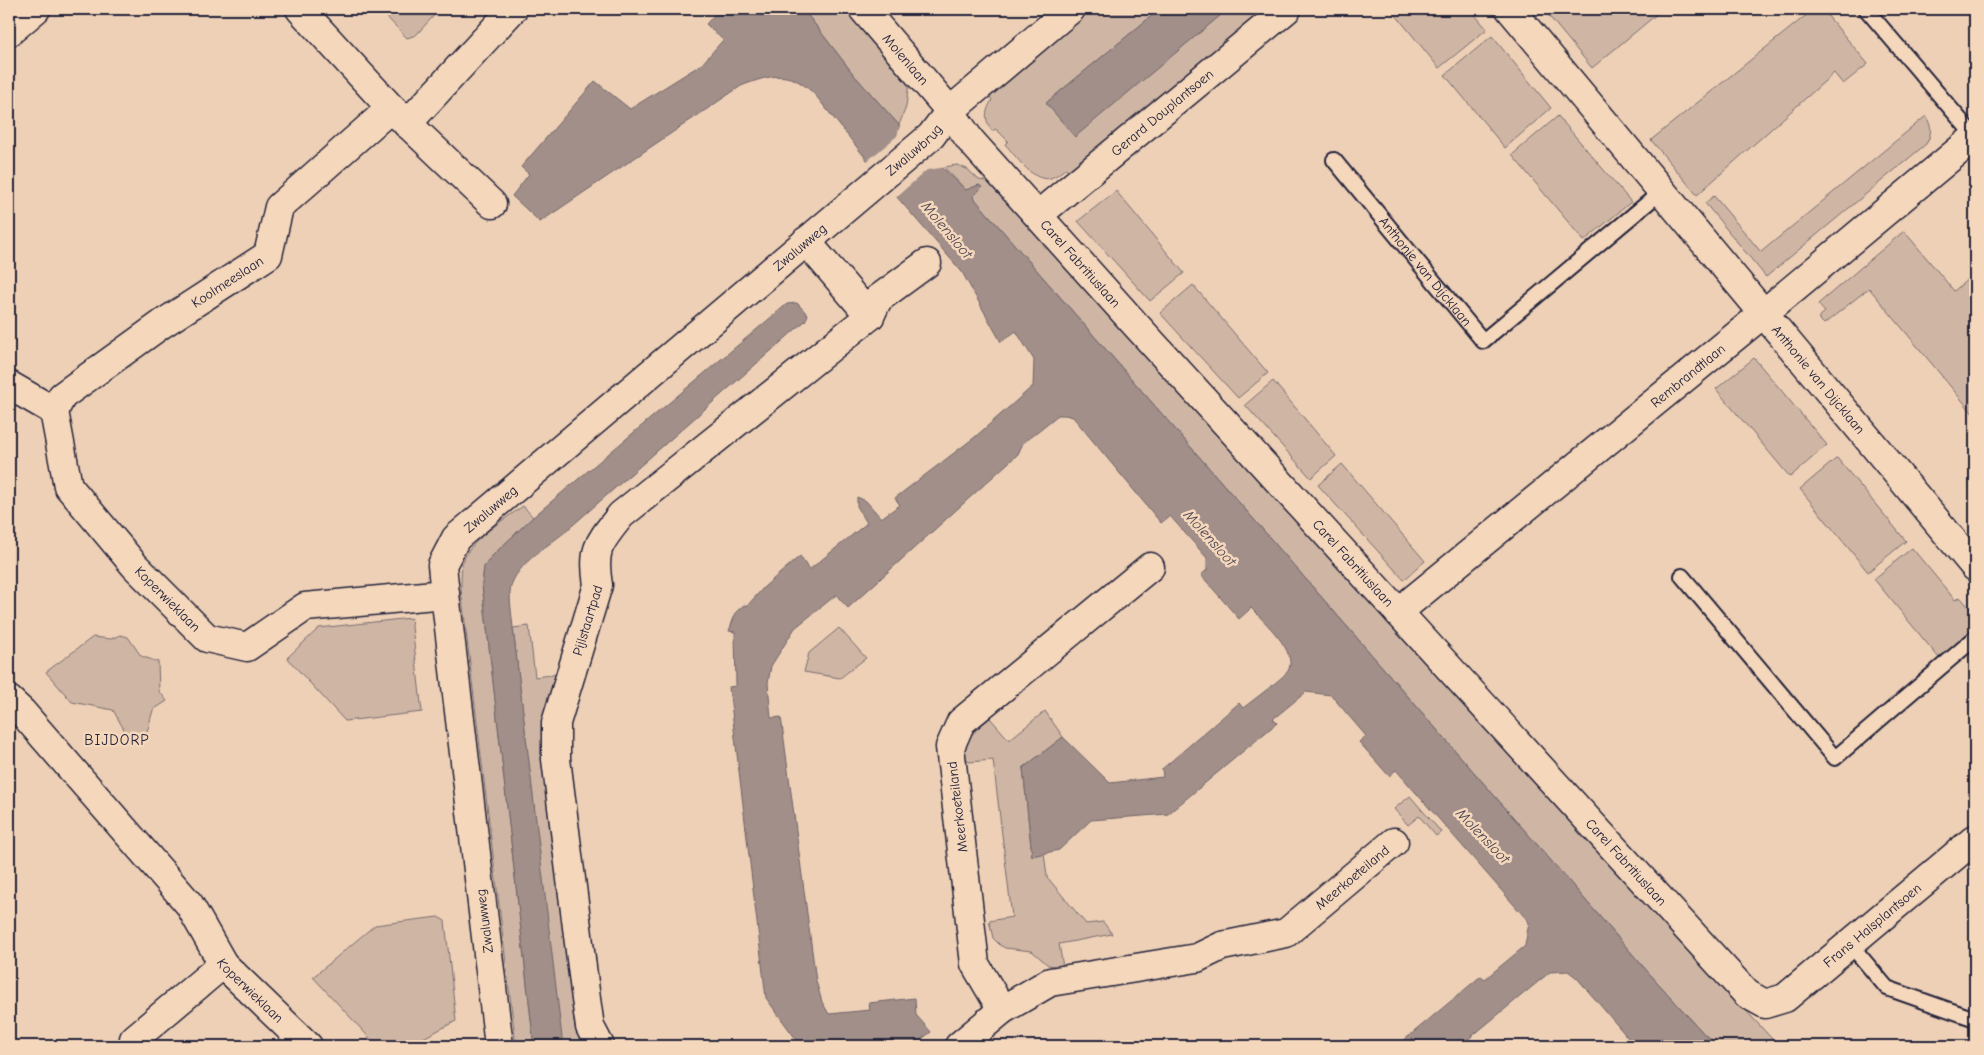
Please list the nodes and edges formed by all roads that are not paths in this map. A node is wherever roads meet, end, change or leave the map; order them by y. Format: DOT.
graph roads {
  1 [pos="36,9"];
  2 [pos="300,9"];
  3 [pos="513,9"];
  4 [pos="863,9"];
  5 [pos="1072,9"];
  6 [pos="1287,9"];
  7 [pos="1510,9"];
  8 [pos="1866,9"];
  9 [pos="9,32"];
  10 [pos="950,111"];
  11 [pos="399,116"];
  12 [pos="1975,137"];
  13 [pos="1334,160"];
  14 [pos="873,185"];
  15 [pos="1662,191"];
  16 [pos="492,204"];
  17 [pos="1038,216"];
  18 [pos="806,241"];
  19 [pos="927,263"];
  20 [pos="1764,313"];
  21 [pos="870,316"];
  22 [pos="9,385"];
  23 [pos="54,412"];
  24 [pos="1150,567"];
  25 [pos="1975,567"];
  26 [pos="1682,576"];
  27 [pos="445,594"];
  28 [pos="1398,612"];
  29 [pos="1975,638"];
  30 [pos="9,700"];
  31 [pos="1975,839"];
  32 [pos="1394,842"];
  33 [pos="1850,944"];
  34 [pos="222,964"];
  35 [pos="1766,1004"];
  36 [pos="1002,1010"];
  37 [pos="1975,1019"];
  38 [pos="134,1039"];
  39 [pos="308,1046"];
  40 [pos="499,1046"];
  41 [pos="600,1046"];
  42 [pos="959,1046"];
  1 -- 9 [label="street"];
  2 -- 11 [label="street"];
  3 -- 11 [label="street, Koolmeeslaan"];
  4 -- 10 [label="street, Molenlaan"];
  5 -- 10 [label="street, Zwaluwbrug"];
  6 -- 17 [label="street, Gerard Douplantsoen"];
  7 -- 15 [label="street, Anthonie van Dijcklaan"];
  8 -- 12 [label="lane"];
  10 -- 14 [label="street, Zwaluwbrug"];
  10 -- 17 [label="street, Carel Fabritiuslaan"];
  11 -- 16 [label="street"];
  11 -- 23 [label="street, Koolmeeslaan"];
  12 -- 20 [label="street, Rembrandtlaan"];
  13 -- 15 [label="lane, Anthonie van Dijcklaan"];
  14 -- 18 [label="street, Zwaluwweg"];
  15 -- 20 [label="street, Anthonie van Dijcklaan"];
  17 -- 28 [label="street, Carel Fabritiuslaan"];
  18 -- 21 [label="street"];
  18 -- 27 [label="street, Zwaluwweg"];
  19 -- 21 [label="street, Pijlstaartpad"];
  20 -- 25 [label="street, Anthonie van Dijcklaan"];
  20 -- 28 [label="street, Rembrandtlaan"];
  21 -- 41 [label="street, Pijlstaartpad"];
  22 -- 23 [label="street"];
  23 -- 27 [label="street, Koperwieklaan"];
  24 -- 36 [label="street, Meerkoeteiland"];
  26 -- 29 [label="lane"];
  27 -- 40 [label="street, Zwaluwweg"];
  28 -- 35 [label="street, Carel Fabritiuslaan"];
  30 -- 34 [label="street, Koperwieklaan"];
  31 -- 33 [label="street, Frans Halsplantsoen"];
  32 -- 36 [label="street, Meerkoeteiland"];
  33 -- 35 [label="street, Frans Halsplantsoen"];
  33 -- 37 [label="lane"];
  34 -- 38 [label="street"];
  34 -- 39 [label="street, Koperwieklaan"];
  36 -- 42 [label="street, Meerkoeteiland"];
}
